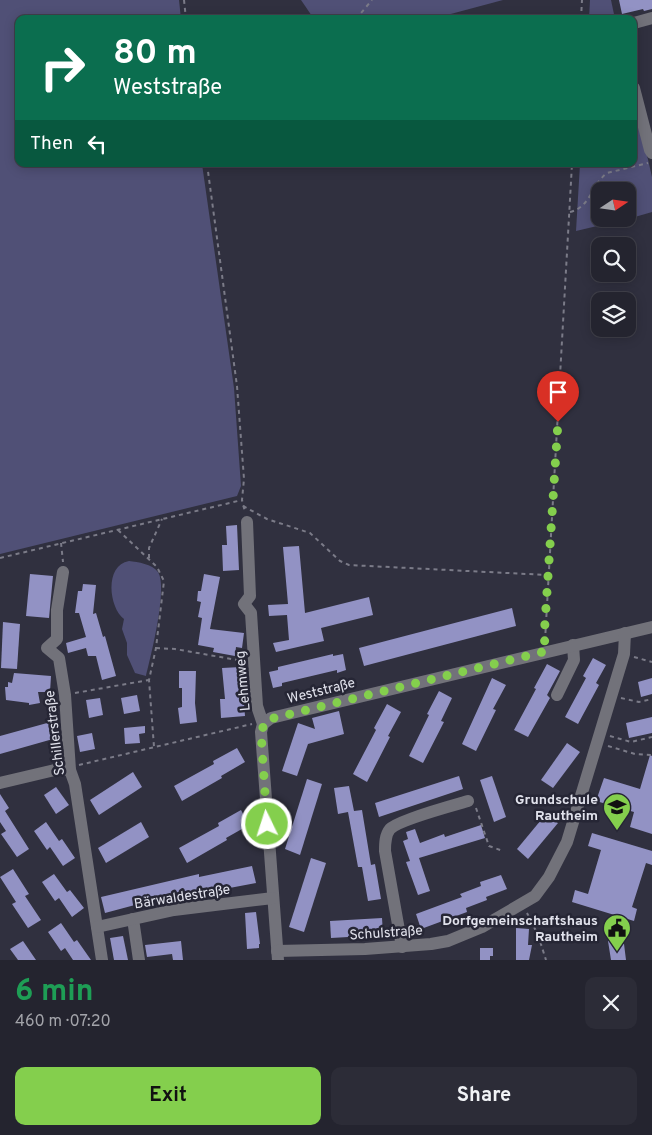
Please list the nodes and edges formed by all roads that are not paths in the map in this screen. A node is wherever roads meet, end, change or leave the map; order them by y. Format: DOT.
graph roads {
  1 [pos="652,18"];
  2 [pos="637,22"];
  3 [pos="637,100"];
  4 [pos="652,157"];
  5 [pos="247,522"];
  6 [pos="63,572"];
  7 [pos="652,627"];
  8 [pos="625,633"];
  9 [pos="572,644"];
  10 [pos="557,695"];
  11 [pos="263,724"];
  12 [pos="70,770"];
  13 [pos="0,783"];
  14 [pos="468,801"];
  15 [pos="273,898"];
  16 [pos="133,919"];
  17 [pos="97,927"];
  18 [pos="402,947"];
  19 [pos="277,955"];
  20 [pos="102,960"];
  21 [pos="139,960"];
  1 -- 2 [label="street"];
  3 -- 4 [label="street"];
  5 -- 11 [label="street, Lehmweg"];
  6 -- 12 [label="street, Schillerstraße"];
  7 -- 8 [label="street, Weststraße"];
  8 -- 9 [label="street, Weststraße"];
  8 -- 18 [label="street, Schulstraße"];
  9 -- 10 [label="street"];
  9 -- 11 [label="street, Weststraße"];
  11 -- 15 [label="street, Lehmweg"];
  12 -- 13 [label="street"];
  12 -- 17 [label="street, Schillerstraße"];
  14 -- 18 [label="street"];
  15 -- 16 [label="street, Bärwaldestraße"];
  15 -- 19 [label="street, Lehmweg"];
  16 -- 17 [label="street, Bärwaldestraße"];
  16 -- 21 [label="street"];
  17 -- 20 [label="street, Schillerstraße"];
  18 -- 19 [label="street, Schulstraße"];
}
